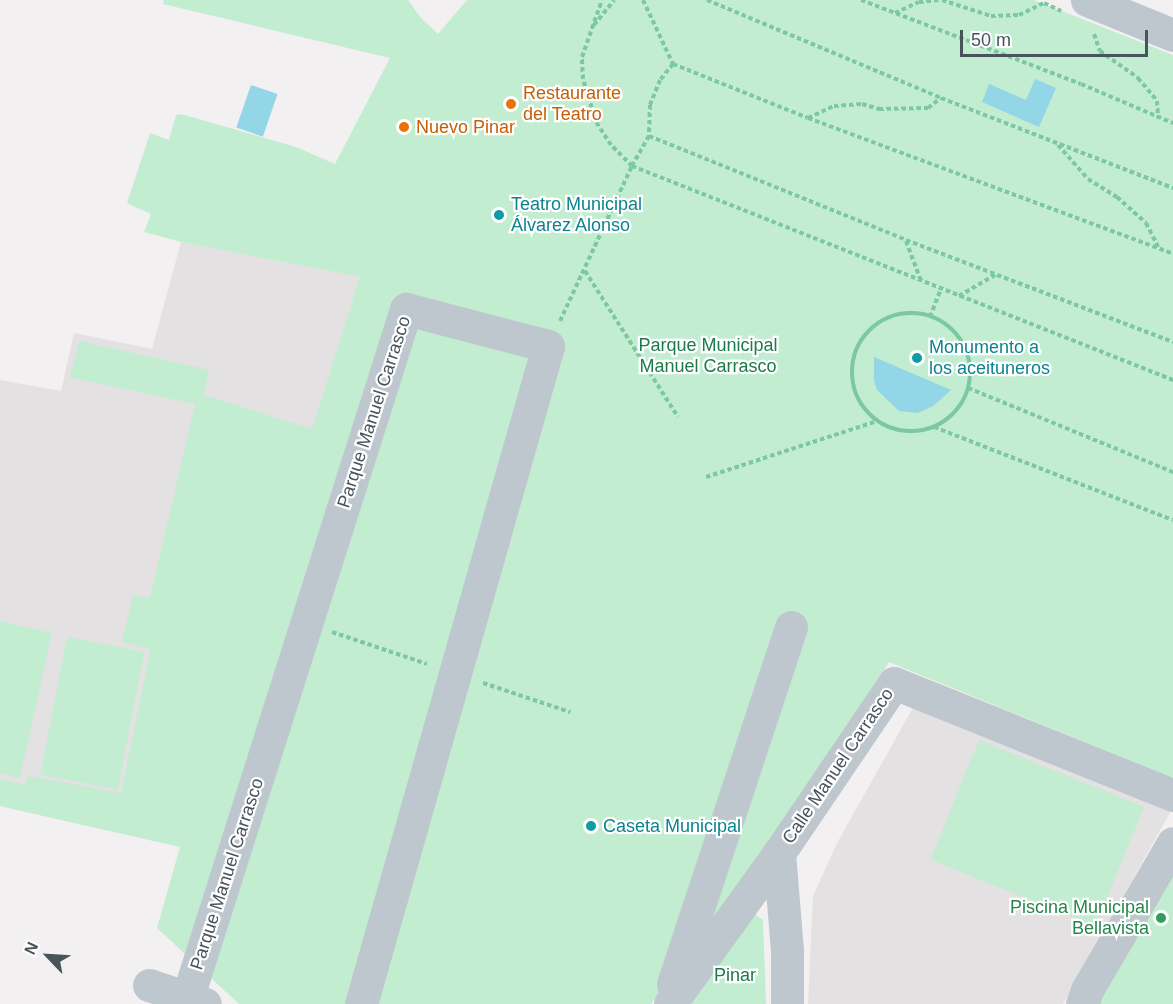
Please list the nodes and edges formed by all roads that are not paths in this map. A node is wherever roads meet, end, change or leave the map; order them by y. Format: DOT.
graph roads {
  1 [pos="1079,8"];
  2 [pos="1173,35"];
  3 [pos="791,627"];
  4 [pos="1173,795"];
  5 [pos="1173,843"];
  6 [pos="779,853"];
  7 [pos="149,985"];
  8 [pos="197,1000"];
  9 [pos="361,1004"];
  10 [pos="668,1004"];
  11 [pos="787,1004"];
  12 [pos="1082,1004"];
  1 -- 2 [label="street"];
  3 -- 10 [label="street"];
  4 -- 6 [label="street, Calle Manuel Carrasco"];
  5 -- 12 [label="street"];
  6 -- 10 [label="street, Calle Manuel Carrasco"];
  6 -- 11 [label="street"];
  7 -- 8 [label="street"];
  8 -- 9 [label="street, Parque Manuel Carrasco"];
}
